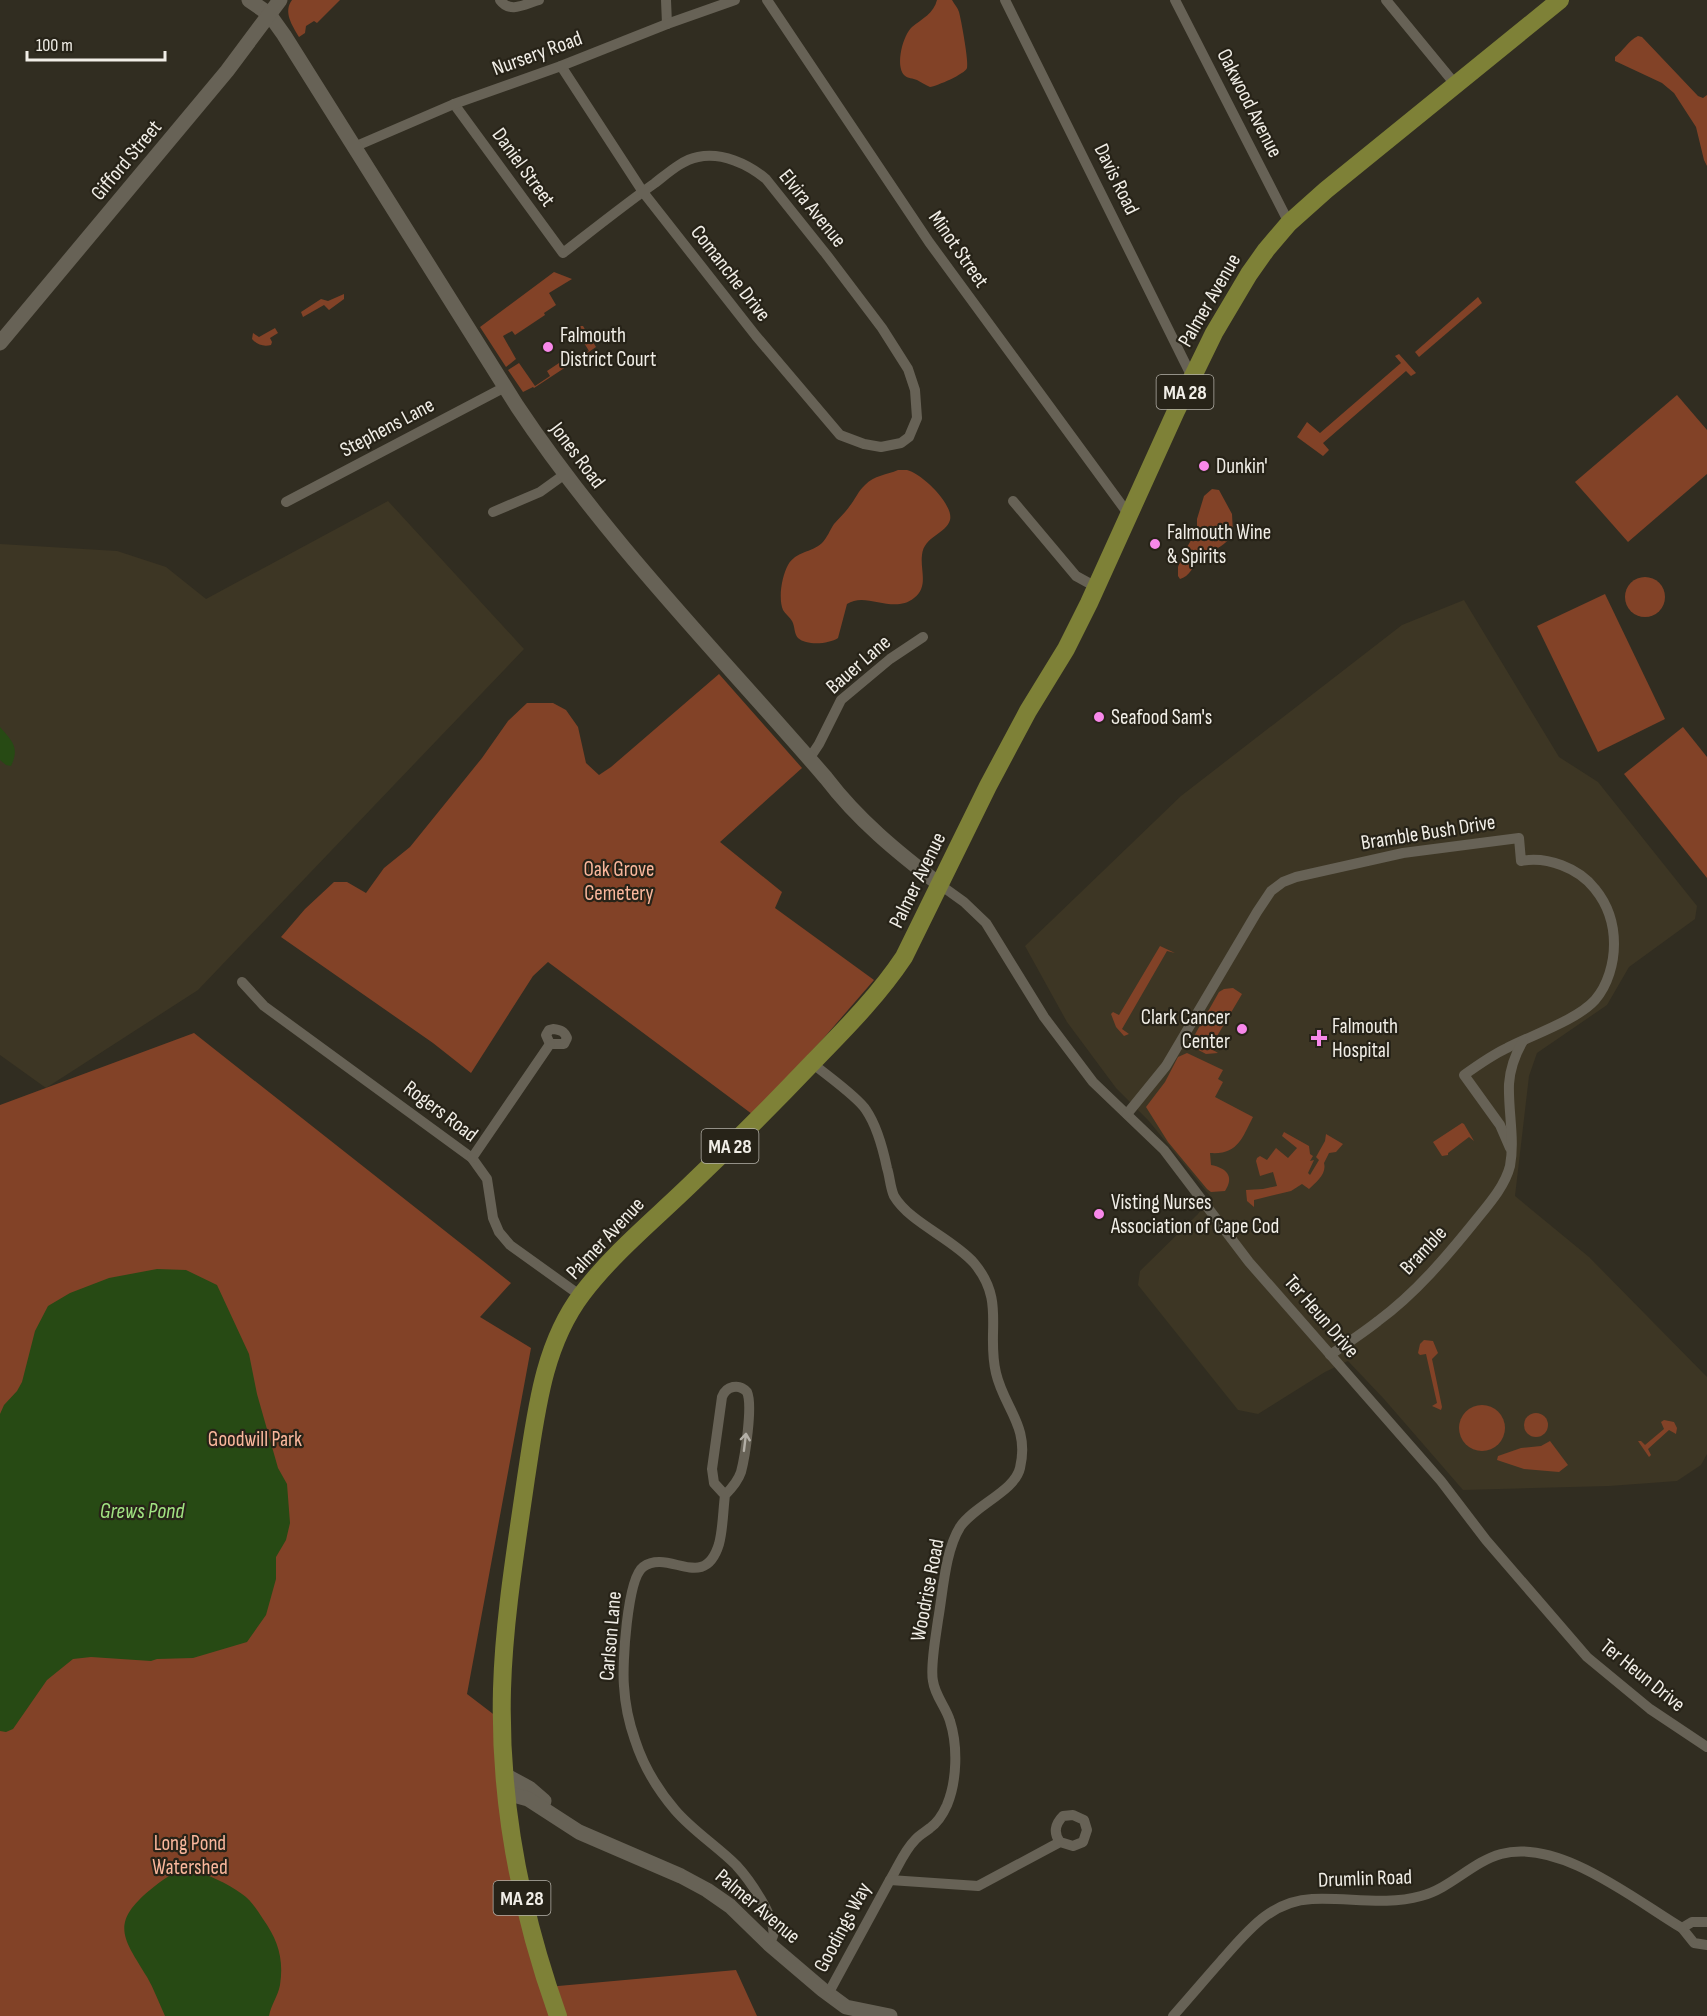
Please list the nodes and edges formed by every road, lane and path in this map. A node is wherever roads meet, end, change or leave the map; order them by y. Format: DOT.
graph roads {
  1 [pos="249,0"];
  2 [pos="280,0"];
  3 [pos="500,0"];
  4 [pos="539,0"];
  5 [pos="666,0"];
  6 [pos="735,0"];
  7 [pos="767,0"];
  8 [pos="1005,0"];
  9 [pos="1175,0"];
  10 [pos="1386,0"];
  11 [pos="1560,0"];
  12 [pos="269,14"];
  13 [pos="667,24"];
  14 [pos="561,66"];
  15 [pos="1455,84"];
  16 [pos="454,105"];
  17 [pos="354,147"];
  18 [pos="643,192"];
  19 [pos="1289,223"];
  20 [pos="563,253"];
  21 [pos="0,343"];
  22 [pos="1192,376"];
  23 [pos="505,387"];
  24 [pos="909,437"];
  25 [pos="565,474"];
  26 [pos="1013,501"];
  27 [pos="286,502"];
  28 [pos="494,512"];
  29 [pos="1129,515"];
  30 [pos="1096,587"];
  31 [pos="922,637"];
  32 [pos="809,759"];
  33 [pos="939,884"];
  34 [pos="242,982"];
  35 [pos="1523,1041"];
  36 [pos="550,1044"];
  37 [pos="812,1063"];
  38 [pos="1127,1114"];
  39 [pos="1510,1148"];
  40 [pos="472,1158"];
  41 [pos="581,1296"];
  42 [pos="1330,1355"];
  43 [pos="725,1495"];
  44 [pos="1707,1747"];
  45 [pos="505,1784"];
  46 [pos="1060,1842"];
  47 [pos="890,1880"];
  48 [pos="1707,1922"];
  49 [pos="1682,1928"];
  50 [pos="769,1944"];
  51 [pos="1707,1945"];
  52 [pos="828,1994"];
  53 [pos="558,2016"];
  54 [pos="890,2016"];
  55 [pos="1173,2016"];
  1 -- 12 [label="main road, Jones Road"];
  2 -- 12 [label="main road, Gifford Street"];
  3 -- 4 [label="street"];
  5 -- 13 [label="street"];
  6 -- 13 [label="street, Nursery Road"];
  7 -- 29 [label="street, Minot Street"];
  8 -- 22 [label="street, Davis Road"];
  9 -- 19 [label="street, Oakwood Avenue"];
  10 -- 15 [label="street"];
  11 -- 15 [label="highway, Palmer Avenue / MA 28"];
  12 -- 17 [label="main road, Jones Road"];
  12 -- 21 [label="main road, Gifford Street"];
  13 -- 14 [label="street, Nursery Road"];
  14 -- 16 [label="street, Nursery Road"];
  14 -- 18 [label="street, Comanche Drive"];
  15 -- 19 [label="highway, Palmer Avenue / MA 28"];
  16 -- 17 [label="street, Nursery Road"];
  16 -- 20 [label="street, Daniel Street"];
  17 -- 23 [label="main road, Jones Road"];
  18 -- 20 [label="street, Elvira Avenue"];
  18 -- 24 [label="street, Comanche Drive"];
  18 -- 24 [label="street, Elvira Avenue"];
  19 -- 22 [label="highway, Palmer Avenue / MA 28"];
  22 -- 29 [label="highway, Palmer Avenue / MA 28"];
  23 -- 25 [label="main road, Jones Road"];
  23 -- 27 [label="street, Stephens Lane"];
  25 -- 28 [label="street"];
  25 -- 32 [label="main road, Jones Road"];
  26 -- 30 [label="street"];
  29 -- 30 [label="highway, Palmer Avenue / MA 28"];
  30 -- 33 [label="highway, Palmer Avenue / MA 28"];
  31 -- 32 [label="street, Bauer Lane"];
  32 -- 33 [label="main road, Jones Road"];
  33 -- 37 [label="highway, Palmer Avenue / MA 28"];
  33 -- 38 [label="street, Ter Heun Drive"];
  34 -- 40 [label="street, Rogers Road"];
  35 -- 38 [label="street, Bramble Bush Drive"];
  35 -- 39 [label="street, Bramble"];
  35 -- 39 [label="street, Bramble Bush Drive"];
  36 -- 40 [label="street"];
  37 -- 41 [label="highway, Palmer Avenue / MA 28"];
  37 -- 47 [label="street, Woodrise Road"];
  38 -- 42 [label="street, Ter Heun Drive"];
  39 -- 42 [label="street, Bramble"];
  40 -- 41 [label="street, Rogers Road"];
  41 -- 45 [label="highway, Palmer Avenue / MA 28"];
  42 -- 44 [label="street, Ter Heun Drive"];
  43 -- 43 [label="street, Carlson Lane, one-way"];
  43 -- 50 [label="street, Carlson Lane"];
  45 -- 50 [label="main road, Palmer Avenue"];
  45 -- 53 [label="highway, MA 28"];
  46 -- 47 [label="street, Goodings Way"];
  47 -- 52 [label="street, Goodings Way"];
  48 -- 49 [label="street"];
  49 -- 51 [label="street, Drumlin Road"];
  49 -- 55 [label="street, Drumlin Road"];
  50 -- 52 [label="main road, Palmer Avenue"];
  52 -- 54 [label="main road, Palmer Avenue"];
}
